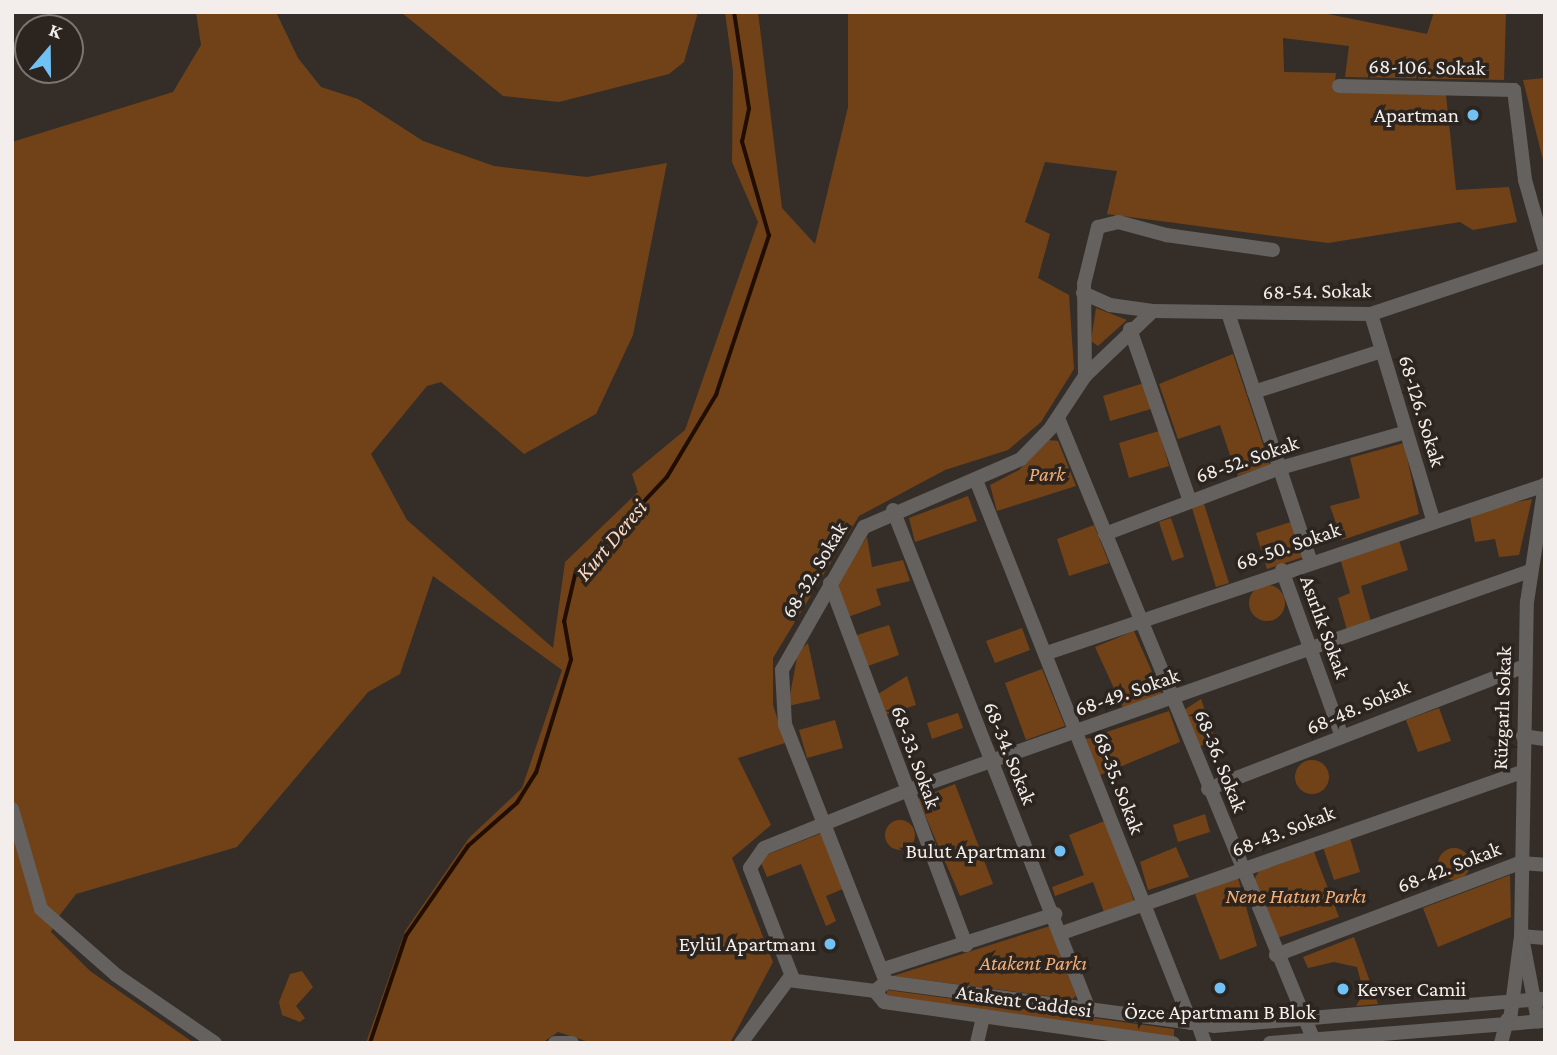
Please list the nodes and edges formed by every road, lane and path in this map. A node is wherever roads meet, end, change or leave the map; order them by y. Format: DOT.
graph roads {
  1 [pos="1339,86"];
  2 [pos="1273,250"];
  3 [pos="1545,250"];
  4 [pos="1545,256"];
  5 [pos="1083,293"];
  6 [pos="1153,311"];
  7 [pos="1228,313"];
  8 [pos="1371,314"];
  9 [pos="1130,329"];
  10 [pos="1382,351"];
  11 [pos="1085,376"];
  12 [pos="1254,392"];
  13 [pos="1058,418"];
  14 [pos="1406,432"];
  15 [pos="1280,468"];
  16 [pos="976,480"];
  17 [pos="1545,484"];
  18 [pos="1190,501"];
  19 [pos="893,510"];
  20 [pos="1433,519"];
  21 [pos="1105,534"];
  22 [pos="1310,560"];
  23 [pos="1282,570"];
  24 [pos="1530,571"];
  25 [pos="830,583"];
  26 [pos="1142,616"];
  27 [pos="1311,649"];
  28 [pos="1047,653"];
  29 [pos="1525,666"];
  30 [pos="1173,698"];
  31 [pos="1076,732"];
  32 [pos="1523,736"];
  33 [pos="1342,737"];
  34 [pos="1545,739"];
  35 [pos="990,761"];
  36 [pos="1521,772"];
  37 [pos="1208,789"];
  38 [pos="906,791"];
  39 [pos="12,809"];
  40 [pos="825,823"];
  41 [pos="1519,863"];
  42 [pos="1545,865"];
  43 [pos="1242,870"];
  44 [pos="1144,903"];
  45 [pos="1055,914"];
  46 [pos="1062,933"];
  47 [pos="1521,936"];
  48 [pos="1545,938"];
  49 [pos="966,945"];
  50 [pos="1276,955"];
  51 [pos="793,979"];
  52 [pos="882,981"];
  53 [pos="1510,999"];
  54 [pos="1541,999"];
  55 [pos="1090,1012"];
  56 [pos="983,1016"];
  57 [pos="1304,1020"];
  58 [pos="1509,1020"];
  59 [pos="1541,1021"];
  60 [pos="1192,1024"];
  61 [pos="1423,1038"];
  62 [pos="1158,1042"];
  63 [pos="1315,1042"];
  64 [pos="215,1043"];
  65 [pos="741,1043"];
  66 [pos="977,1043"];
  67 [pos="1173,1043"];
  68 [pos="1181,1043"];
  69 [pos="1205,1043"];
  70 [pos="1270,1043"];
  71 [pos="1501,1043"];
  1 -- 3 [label="street, 68-106. Sokak"];
  2 -- 5 [label="street"];
  4 -- 8 [label="street, 68-54. Sokak"];
  5 -- 6 [label="street, 68-54. Sokak"];
  5 -- 11 [label="street"];
  6 -- 7 [label="street, 68-54. Sokak"];
  6 -- 9 [label="street, 68-32. Sokak"];
  7 -- 8 [label="street, 68-54. Sokak"];
  7 -- 12 [label="street"];
  8 -- 10 [label="street, 68-126. Sokak"];
  9 -- 11 [label="street, 68-32. Sokak"];
  9 -- 18 [label="street"];
  10 -- 12 [label="street"];
  10 -- 14 [label="street, 68-126. Sokak"];
  11 -- 13 [label="street, 68-32. Sokak"];
  12 -- 15 [label="street"];
  13 -- 16 [label="street, 68-32. Sokak"];
  13 -- 21 [label="street, 68-36. Sokak"];
  14 -- 15 [label="street, 68-52. Sokak"];
  14 -- 20 [label="street, 68-126. Sokak"];
  15 -- 18 [label="street, 68-52. Sokak"];
  15 -- 22 [label="street"];
  16 -- 19 [label="street, 68-32. Sokak"];
  16 -- 28 [label="street, 68-35. Sokak"];
  17 -- 20 [label="street, 68-50. Sokak"];
  17 -- 24 [label="street, Rüzgarlı Sokak"];
  18 -- 21 [label="street, 68-52. Sokak"];
  19 -- 25 [label="street, 68-32. Sokak"];
  19 -- 35 [label="street, 68-34. Sokak"];
  20 -- 22 [label="street, 68-50. Sokak"];
  21 -- 26 [label="street, 68-36. Sokak"];
  22 -- 23 [label="street, 68-50. Sokak"];
  23 -- 26 [label="street, 68-50. Sokak"];
  23 -- 27 [label="street, Asırlık Sokak"];
  24 -- 27 [label="street, 68-49. Sokak"];
  24 -- 29 [label="street, Rüzgarlı Sokak"];
  25 -- 38 [label="street, 68-33. Sokak"];
  25 -- 40 [label="street, 68-32. Sokak"];
  26 -- 28 [label="street, 68-50. Sokak"];
  26 -- 30 [label="street, 68-36. Sokak"];
  27 -- 30 [label="street, 68-49. Sokak"];
  27 -- 33 [label="street, Asırlık Sokak"];
  28 -- 31 [label="street, 68-35. Sokak"];
  29 -- 32 [label="street, Rüzgarlı Sokak"];
  29 -- 33 [label="street, 68-48. Sokak"];
  30 -- 31 [label="street, 68-49. Sokak"];
  30 -- 37 [label="street, 68-36. Sokak"];
  31 -- 35 [label="street, 68-49. Sokak"];
  31 -- 44 [label="street, 68-35. Sokak"];
  32 -- 34 [label="street"];
  32 -- 36 [label="street, Rüzgarlı Sokak"];
  33 -- 37 [label="street, 68-48. Sokak"];
  35 -- 38 [label="street, 68-49. Sokak"];
  35 -- 45 [label="street, 68-34. Sokak"];
  36 -- 41 [label="street, Rüzgarlı Sokak"];
  36 -- 43 [label="street, 68-43. Sokak"];
  37 -- 43 [label="street, 68-36. Sokak"];
  38 -- 40 [label="street, 68-49. Sokak"];
  38 -- 49 [label="street, 68-33. Sokak"];
  39 -- 64 [label="street"];
  40 -- 51 [label="street, 68-49. Sokak"];
  40 -- 52 [label="street, 68-32. Sokak"];
  41 -- 42 [label="street"];
  41 -- 47 [label="street, Rüzgarlı Sokak"];
  41 -- 50 [label="street, 68-42. Sokak"];
  43 -- 44 [label="street, 68-43. Sokak"];
  43 -- 50 [label="street, 68-36. Sokak"];
  44 -- 46 [label="street, 68-43. Sokak"];
  44 -- 60 [label="street, 68-35. Sokak"];
  45 -- 46 [label="street, 68-34. Sokak"];
  45 -- 49 [label="street"];
  46 -- 55 [label="street, 68-34. Sokak"];
  47 -- 48 [label="street"];
  47 -- 53 [label="street, Rüzgarlı Sokak"];
  47 -- 54 [label="street, Rüzgarlı Sokak"];
  49 -- 52 [label="street"];
  50 -- 57 [label="street, 68-36. Sokak"];
  51 -- 52 [label="street, Atakent Caddesi"];
  51 -- 65 [label="street"];
  52 -- 55 [label="street, Atakent Caddesi"];
  52 -- 56 [label="street, Atakent Caddesi"];
  53 -- 54 [label="street, Atakent Caddesi"];
  53 -- 57 [label="street, Atakent Caddesi"];
  53 -- 58 [label="street, Rüzgarlı Sokak"];
  54 -- 59 [label="street, Rüzgarlı Sokak"];
  55 -- 60 [label="street, Atakent Caddesi"];
  56 -- 62 [label="street, Atakent Caddesi"];
  56 -- 66 [label="street"];
  57 -- 60 [label="street, Atakent Caddesi"];
  57 -- 63 [label="street, 68-36. Sokak"];
  58 -- 59 [label="street"];
  58 -- 61 [label="street"];
  58 -- 71 [label="street, Rüzgarlı Sokak"];
  60 -- 68 [label="street"];
  60 -- 69 [label="street"];
  61 -- 63 [label="street"];
  62 -- 67 [label="street, Atakent Caddesi"];
  63 -- 70 [label="street"];
}
